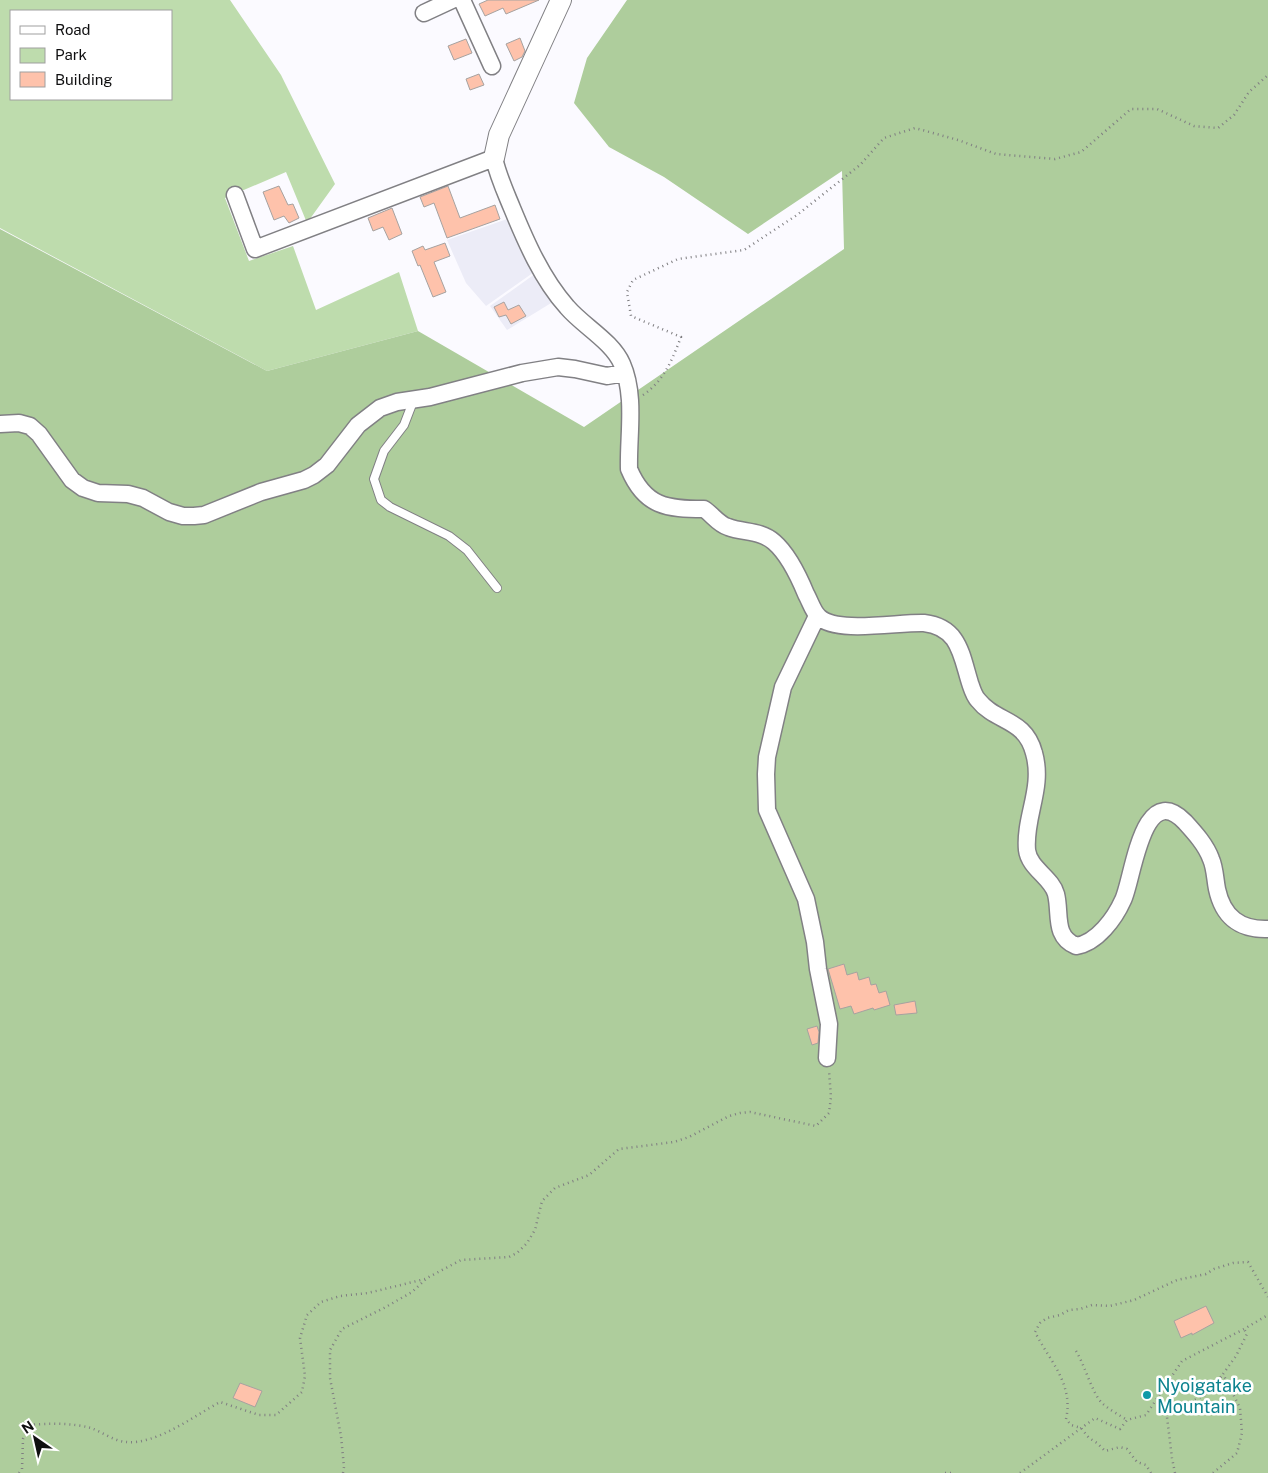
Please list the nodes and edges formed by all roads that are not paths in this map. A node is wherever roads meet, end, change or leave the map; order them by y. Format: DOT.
graph roads {
  1 [pos="452,0"];
  2 [pos="462,0"];
  3 [pos="562,0"];
  4 [pos="424,13"];
  5 [pos="492,66"];
  6 [pos="494,158"];
  7 [pos="235,195"];
  8 [pos="625,373"];
  9 [pos="414,399"];
  10 [pos="0,424"];
  11 [pos="496,588"];
  12 [pos="817,616"];
  13 [pos="1268,929"];
  14 [pos="827,1058"];
  1 -- 4 [label="street"];
  2 -- 5 [label="street"];
  3 -- 6 [label="street"];
  6 -- 7 [label="street"];
  6 -- 8 [label="street"];
  8 -- 9 [label="street"];
  8 -- 12 [label="street"];
  9 -- 10 [label="street"];
  9 -- 11 [label="lane"];
  12 -- 13 [label="street"];
  12 -- 14 [label="street"];
}
